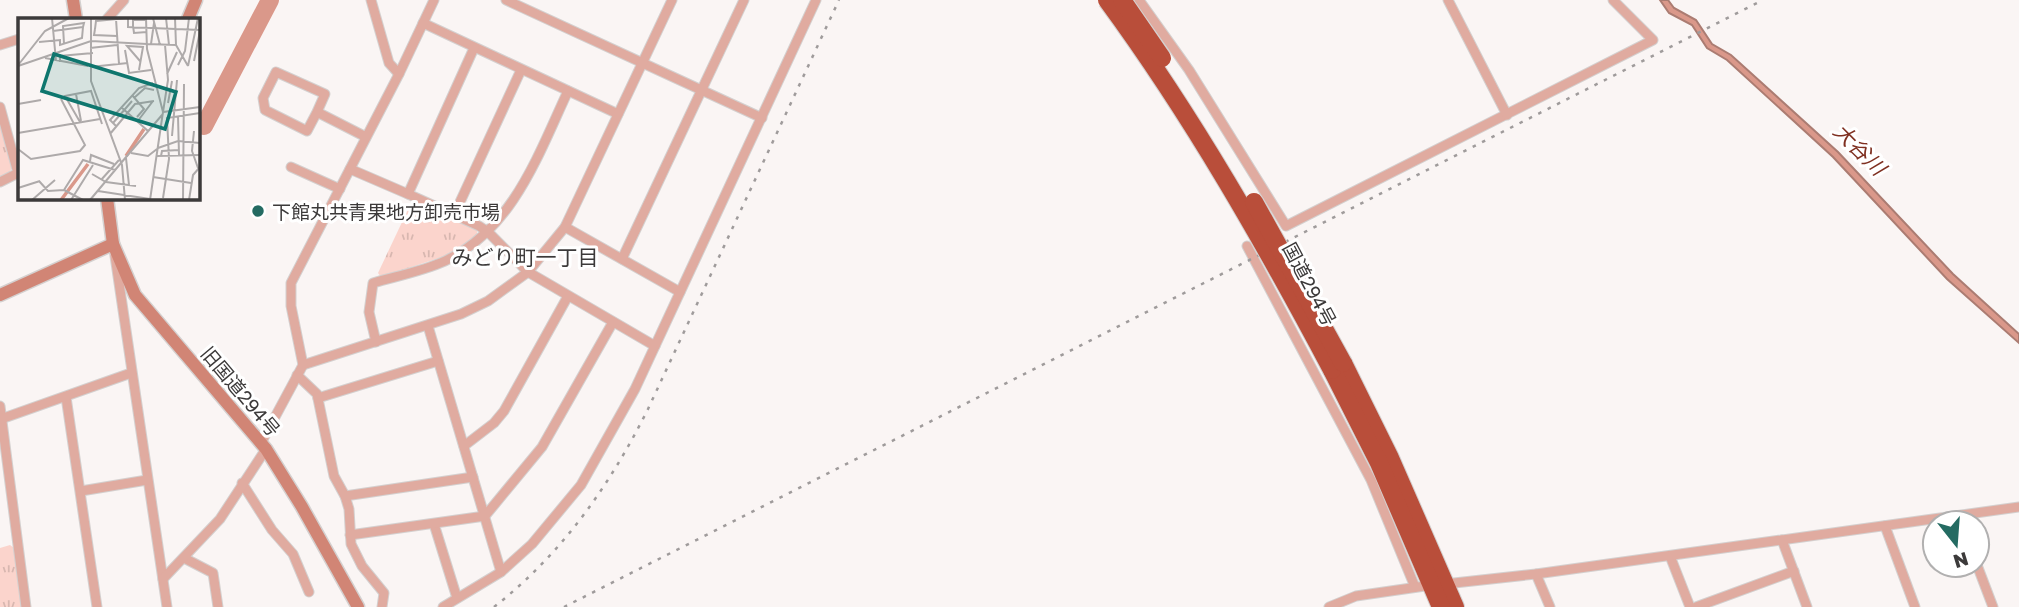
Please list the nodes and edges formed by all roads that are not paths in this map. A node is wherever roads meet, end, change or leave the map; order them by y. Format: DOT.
graph roads {
  1 [pos="74,0"];
  2 [pos="124,0"];
  3 [pos="196,0"];
  4 [pos="371,0"];
  5 [pos="434,0"];
  6 [pos="506,0"];
  7 [pos="672,0"];
  8 [pos="744,0"];
  9 [pos="816,0"];
  10 [pos="1107,0"];
  11 [pos="1122,0"];
  12 [pos="1139,0"];
  13 [pos="1448,0"];
  14 [pos="1613,0"];
  15 [pos="76,18"];
  16 [pos="108,18"];
  17 [pos="188,18"];
  18 [pos="423,23"];
  19 [pos="18,39"];
  20 [pos="0,45"];
  21 [pos="474,48"];
  22 [pos="643,63"];
  23 [pos="521,70"];
  24 [pos="399,74"];
  25 [pos="703,89"];
  26 [pos="568,91"];
  27 [pos="0,107"];
  28 [pos="317,112"];
  29 [pos="618,114"];
  30 [pos="1507,115"];
  31 [pos="762,118"];
  32 [pos="366,137"];
  33 [pos="291,167"];
  34 [pos="350,169"];
  35 [pos="0,182"];
  36 [pos="340,189"];
  37 [pos="408,194"];
  38 [pos="108,200"];
  39 [pos="454,215"];
  40 [pos="565,227"];
  41 [pos="488,232"];
  42 [pos="113,244"];
  43 [pos="1247,246"];
  44 [pos="622,259"];
  45 [pos="528,272"];
  46 [pos="680,292"];
  47 [pos="0,295"];
  48 [pos="568,296"];
  49 [pos="612,322"];
  50 [pos="428,326"];
  51 [pos="376,342"];
  52 [pos="655,346"];
  53 [pos="438,362"];
  54 [pos="303,365"];
  55 [pos="1337,367"];
  56 [pos="131,373"];
  57 [pos="297,375"];
  58 [pos="66,397"];
  59 [pos="318,398"];
  60 [pos="0,406"];
  61 [pos="2,419"];
  62 [pos="263,446"];
  63 [pos="464,446"];
  64 [pos="472,477"];
  65 [pos="146,480"];
  66 [pos="242,483"];
  67 [pos="81,491"];
  68 [pos="345,496"];
  69 [pos="2019,507"];
  70 [pos="1991,513"];
  71 [pos="485,516"];
  72 [pos="1921,523"];
  73 [pos="434,524"];
  74 [pos="1885,526"];
  75 [pos="350,535"];
  76 [pos="1782,540"];
  77 [pos="1670,556"];
  78 [pos="184,558"];
  79 [pos="1794,571"];
  80 [pos="501,572"];
  81 [pos="1536,574"];
  82 [pos="163,579"];
  83 [pos="1982,579"];
  84 [pos="1431,585"];
  85 [pos="309,592"];
  86 [pos="457,598"];
  87 [pos="1345,604"];
  88 [pos="26,607"];
  89 [pos="97,607"];
  90 [pos="164,607"];
  91 [pos="218,607"];
  92 [pos="358,607"];
  93 [pos="382,607"];
  94 [pos="443,607"];
  95 [pos="1329,607"];
  96 [pos="1441,607"];
  97 [pos="1455,607"];
  98 [pos="1550,607"];
  99 [pos="1690,607"];
  100 [pos="1696,607"];
  101 [pos="1807,607"];
  102 [pos="1916,607"];
  103 [pos="1993,607"];
  1 -- 15 [label="street"];
  2 -- 16 [label="street"];
  3 -- 17 [label="street"];
  4 -- 24 [label="street"];
  5 -- 18 [label="street"];
  6 -- 22 [label="street"];
  7 -- 22 [label="street"];
  8 -- 25 [label="street"];
  9 -- 31 [label="street"];
  10 -- 55 [label="highway, 国道294号, bridge"];
  11 -- 55 [label="highway, 国道294号, bridge"];
  12 -- 30 [label="street"];
  13 -- 30 [label="street"];
  14 -- 30 [label="street"];
  18 -- 21 [label="street"];
  18 -- 24 [label="street"];
  19 -- 20 [label="street"];
  21 -- 23 [label="street"];
  21 -- 37 [label="street"];
  22 -- 25 [label="street"];
  22 -- 29 [label="street"];
  23 -- 26 [label="street"];
  23 -- 39 [label="street"];
  24 -- 32 [label="street"];
  25 -- 31 [label="street"];
  25 -- 44 [label="street"];
  26 -- 29 [label="street"];
  26 -- 41 [label="street"];
  27 -- 35 [label="street"];
  28 -- 28 [label="street"];
  28 -- 32 [label="street"];
  29 -- 40 [label="street"];
  31 -- 46 [label="street"];
  32 -- 34 [label="street"];
  33 -- 36 [label="street"];
  34 -- 36 [label="street"];
  34 -- 37 [label="street"];
  36 -- 54 [label="street"];
  37 -- 39 [label="street"];
  38 -- 42 [label="street, 旧国道294号"];
  39 -- 41 [label="street"];
  40 -- 44 [label="street"];
  40 -- 45 [label="street"];
  41 -- 45 [label="street"];
  41 -- 51 [label="street"];
  42 -- 47 [label="street"];
  42 -- 56 [label="street"];
  42 -- 62 [label="street, 旧国道294号"];
  43 -- 84 [label="street"];
  44 -- 46 [label="street"];
  45 -- 48 [label="street"];
  45 -- 50 [label="street"];
  46 -- 52 [label="street"];
  48 -- 49 [label="street"];
  48 -- 63 [label="street"];
  49 -- 52 [label="street"];
  49 -- 71 [label="street"];
  50 -- 51 [label="street"];
  50 -- 53 [label="street"];
  51 -- 54 [label="street"];
  52 -- 80 [label="street"];
  53 -- 59 [label="street"];
  53 -- 63 [label="street"];
  54 -- 57 [label="street"];
  55 -- 84 [label="highway, 国道294号"];
  56 -- 58 [label="street"];
  56 -- 65 [label="street"];
  57 -- 59 [label="street"];
  57 -- 62 [label="street"];
  58 -- 61 [label="street"];
  58 -- 67 [label="street"];
  59 -- 68 [label="street"];
  60 -- 61 [label="street"];
  61 -- 88 [label="street"];
  62 -- 66 [label="street"];
  62 -- 92 [label="street, 旧国道294号"];
  63 -- 64 [label="street"];
  64 -- 68 [label="street"];
  64 -- 71 [label="street"];
  65 -- 67 [label="street"];
  65 -- 82 [label="street"];
  66 -- 78 [label="street"];
  66 -- 85 [label="street"];
  67 -- 89 [label="street"];
  68 -- 75 [label="street"];
  69 -- 70 [label="street"];
  71 -- 73 [label="street"];
  71 -- 80 [label="street"];
  72 -- 74 [label="street"];
  73 -- 75 [label="street"];
  73 -- 86 [label="street"];
  74 -- 76 [label="street"];
  74 -- 102 [label="street"];
  75 -- 93 [label="street"];
  76 -- 77 [label="street"];
  76 -- 79 [label="street"];
  77 -- 81 [label="street"];
  77 -- 99 [label="street"];
  78 -- 82 [label="street"];
  78 -- 91 [label="street"];
  79 -- 100 [label="street"];
  79 -- 101 [label="street"];
  80 -- 86 [label="street"];
  81 -- 84 [label="street"];
  81 -- 98 [label="street"];
  82 -- 90 [label="street"];
  83 -- 103 [label="street"];
  84 -- 87 [label="street"];
  84 -- 96 [label="highway, 国道294号"];
  84 -- 97 [label="highway, 国道294号"];
  86 -- 94 [label="street"];
  87 -- 95 [label="street"];
}
